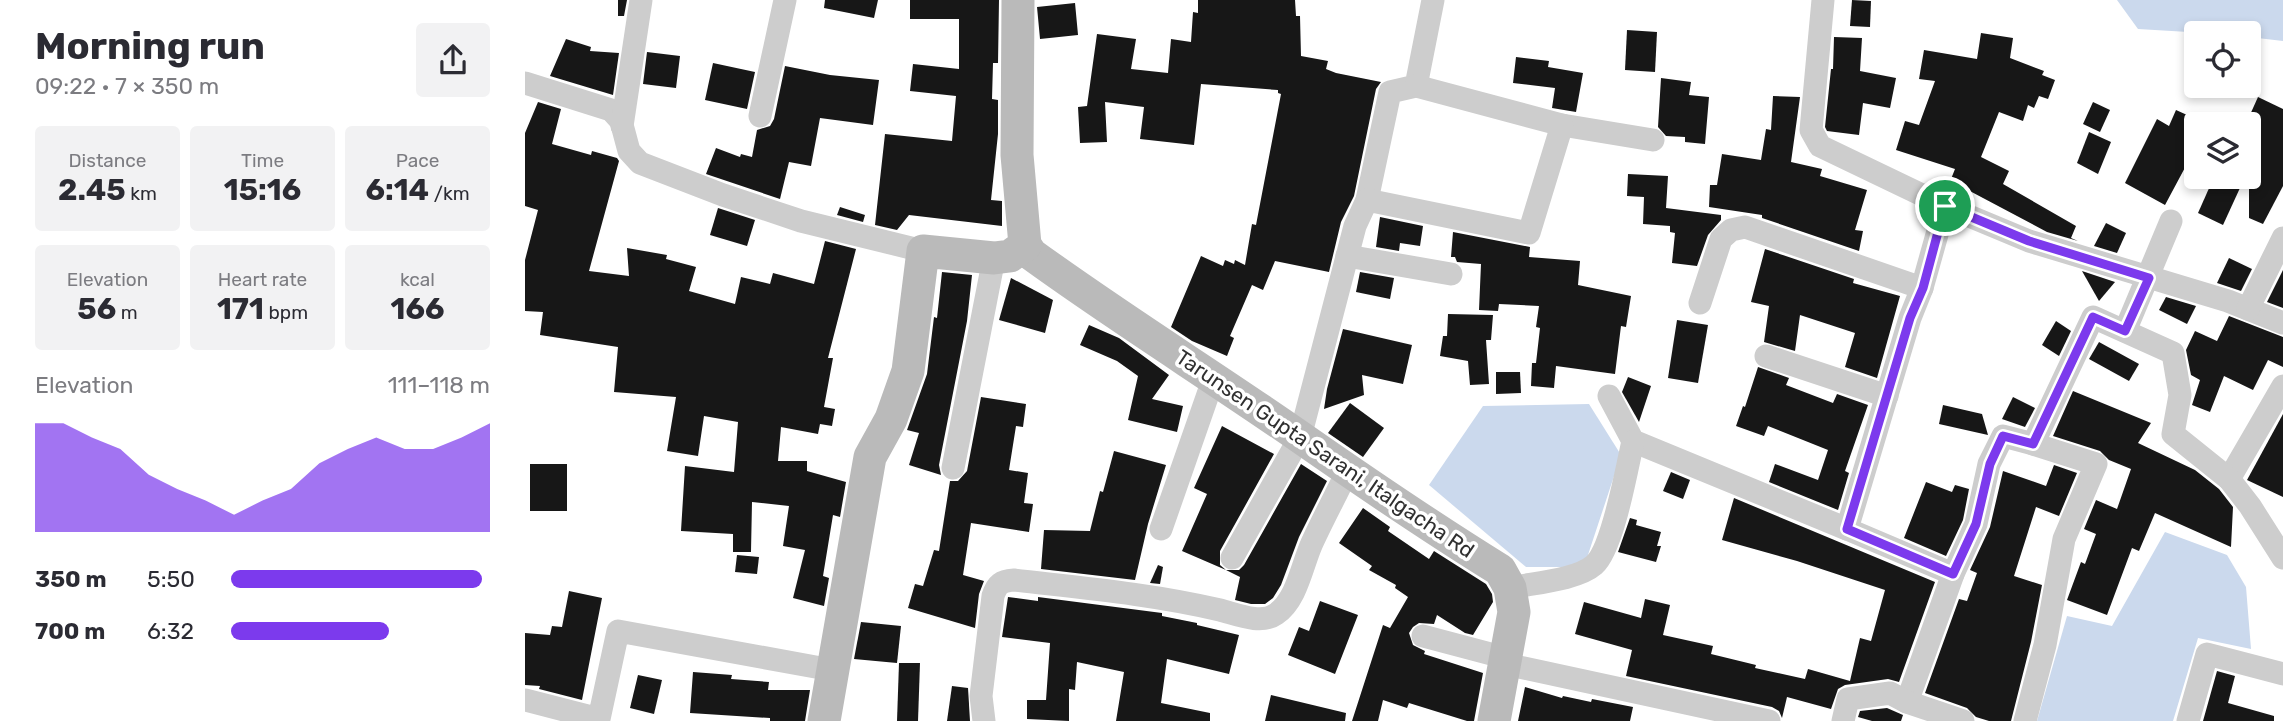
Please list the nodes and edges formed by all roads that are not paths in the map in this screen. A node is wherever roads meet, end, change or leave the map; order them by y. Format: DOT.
graph roads {
  1 [pos="641,0"];
  2 [pos="785,0"];
  3 [pos="1018,0"];
  4 [pos="1433,0"];
  5 [pos="1823,0"];
  6 [pos="525,83"];
  7 [pos="1416,86"];
  8 [pos="760,116"];
  9 [pos="1562,125"];
  10 [pos="622,126"];
  11 [pos="1653,140"];
  12 [pos="1367,200"];
  13 [pos="1945,206"];
  14 [pos="2171,221"];
  15 [pos="2283,238"];
  16 [pos="1025,245"];
  17 [pos="923,251"];
  18 [pos="1347,256"];
  19 [pos="994,258"];
  20 [pos="1451,274"];
  21 [pos="2149,278"];
  22 [pos="1923,288"];
  23 [pos="1700,303"];
  24 [pos="2248,309"];
  25 [pos="2283,323"];
  26 [pos="2125,331"];
  27 [pos="1766,356"];
  28 [pos="1213,380"];
  29 [pos="2283,386"];
  30 [pos="1609,396"];
  31 [pos="1887,396"];
  32 [pos="1300,437"];
  33 [pos="1633,441"];
  34 [pos="2033,444"];
  35 [pos="953,468"];
  36 [pos="1347,472"];
  37 [pos="2229,479"];
  38 [pos="1161,529"];
  39 [pos="1847,529"];
  40 [pos="1233,558"];
  41 [pos="2283,558"];
  42 [pos="1953,574"];
  43 [pos="1510,588"];
  44 [pos="1423,636"];
  45 [pos="1505,661"];
  46 [pos="832,670"];
  47 [pos="2283,674"];
  48 [pos="525,700"];
  49 [pos="1907,702"];
  50 [pos="824,721"];
  51 [pos="984,721"];
  52 [pos="1494,721"];
  53 [pos="1769,721"];
  54 [pos="1843,721"];
  55 [pos="1962,721"];
  56 [pos="2025,721"];
  57 [pos="2188,721"];
  1 -- 10 [label="street"];
  2 -- 8 [label="street"];
  3 -- 16 [label="street"];
  4 -- 7 [label="street"];
  5 -- 13 [label="street"];
  6 -- 10 [label="street"];
  7 -- 9 [label="street"];
  7 -- 12 [label="street"];
  9 -- 11 [label="street"];
  9 -- 12 [label="street"];
  10 -- 17 [label="street"];
  12 -- 18 [label="street"];
  13 -- 21 [label="street"];
  13 -- 22 [label="street"];
  14 -- 21 [label="street"];
  15 -- 24 [label="street"];
  16 -- 19 [label="street"];
  16 -- 28 [label="street, Tarunsen Gupta Sarani, Italgacha Rd"];
  17 -- 19 [label="street"];
  17 -- 46 [label="street"];
  18 -- 20 [label="street"];
  18 -- 32 [label="street"];
  19 -- 35 [label="street"];
  21 -- 24 [label="street"];
  21 -- 26 [label="street"];
  22 -- 23 [label="street"];
  22 -- 31 [label="street"];
  24 -- 25 [label="street"];
  26 -- 34 [label="street"];
  26 -- 37 [label="street"];
  27 -- 31 [label="street"];
  28 -- 32 [label="street, Tarunsen Gupta Sarani, Italgacha Rd"];
  28 -- 38 [label="street"];
  29 -- 37 [label="street"];
  30 -- 33 [label="street"];
  31 -- 39 [label="street"];
  32 -- 36 [label="street, Tarunsen Gupta Sarani, Italgacha Rd"];
  32 -- 40 [label="street"];
  33 -- 39 [label="street"];
  33 -- 43 [label="street"];
  34 -- 42 [label="street"];
  34 -- 56 [label="street"];
  36 -- 43 [label="street, Tarunsen Gupta Sarani, Italgacha Rd"];
  36 -- 51 [label="street"];
  37 -- 41 [label="street"];
  39 -- 42 [label="street"];
  42 -- 49 [label="street"];
  43 -- 45 [label="street"];
  44 -- 45 [label="street"];
  45 -- 52 [label="street"];
  45 -- 53 [label="street"];
  46 -- 48 [label="street"];
  46 -- 50 [label="street"];
  47 -- 57 [label="street"];
  49 -- 54 [label="street"];
  49 -- 55 [label="street"];
}
